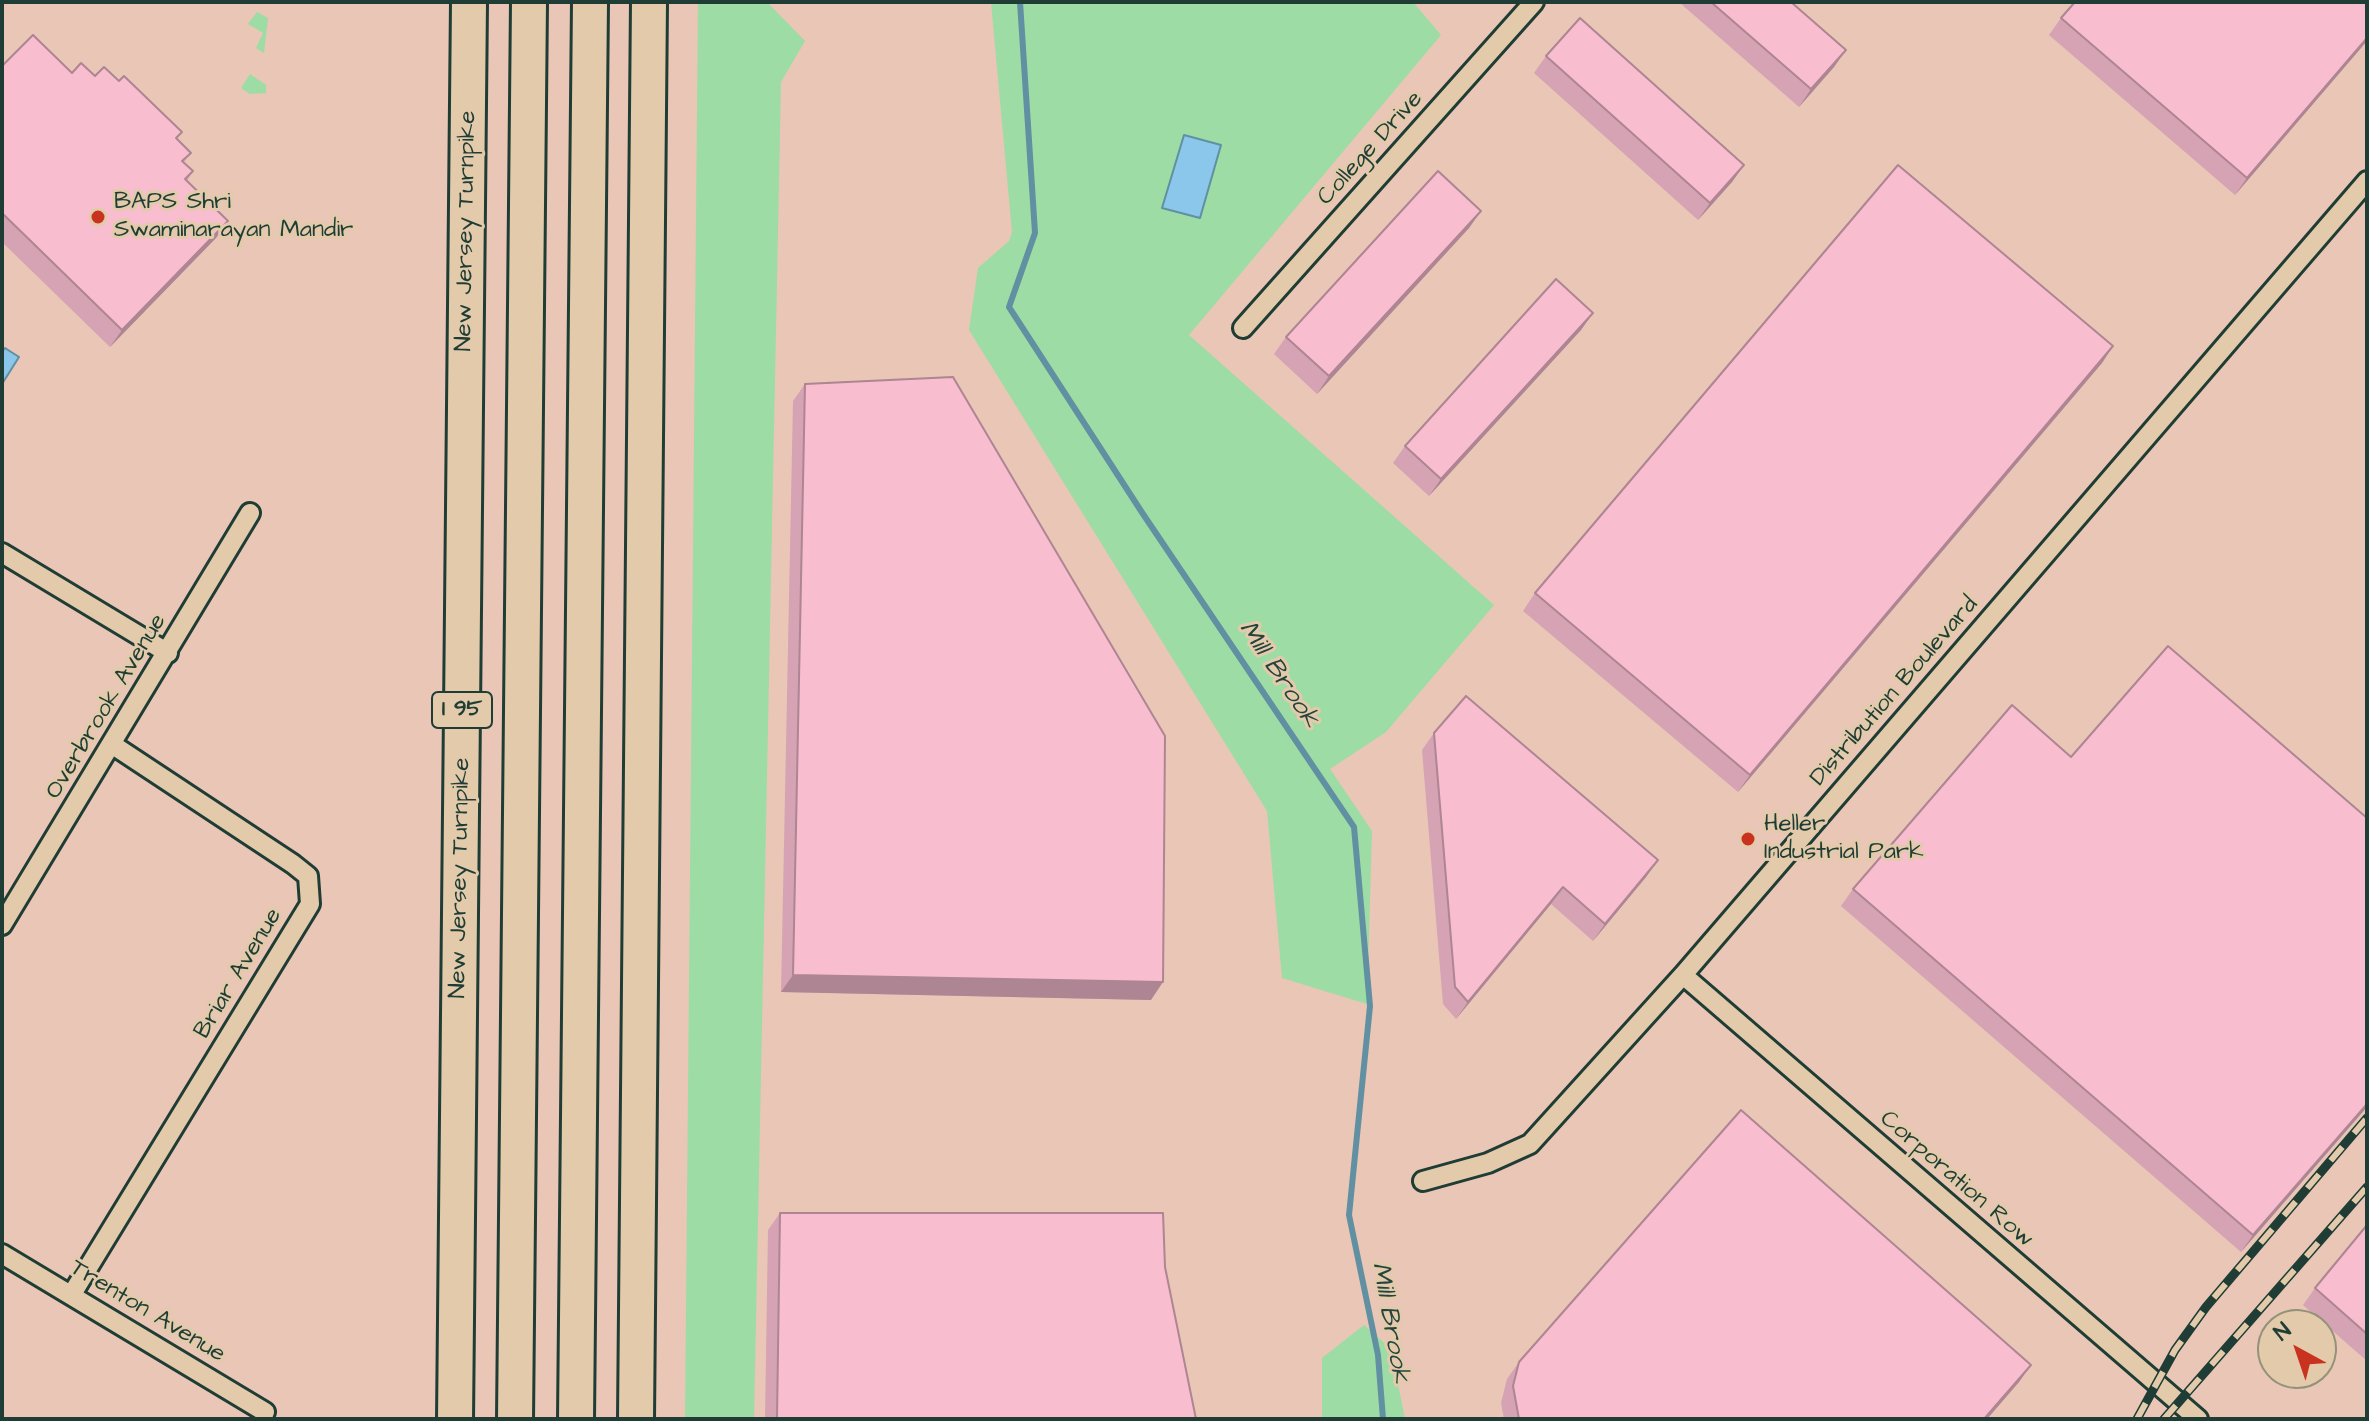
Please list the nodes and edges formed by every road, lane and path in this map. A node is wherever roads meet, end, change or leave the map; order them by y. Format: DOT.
graph roads {
  1 [pos="469,2"];
  2 [pos="529,2"];
  3 [pos="590,2"];
  4 [pos="649,2"];
  5 [pos="1534,2"];
  6 [pos="2367,181"];
  7 [pos="1243,328"];
  8 [pos="250,513"];
  9 [pos="2,553"];
  10 [pos="168,653"];
  11 [pos="113,745"];
  12 [pos="2,925"];
  13 [pos="1683,975"];
  14 [pos="1423,1181"];
  15 [pos="2,1254"];
  16 [pos="72,1294"];
  17 [pos="265,1412"];
  18 [pos="455,1419"];
  19 [pos="515,1419"];
  20 [pos="576,1419"];
  21 [pos="636,1419"];
  22 [pos="2198,1419"];
  1 -- 18 [label="highway, New Jersey Turnpike / I 95"];
  2 -- 19 [label="highway, I 95"];
  3 -- 20 [label="highway"];
  4 -- 21 [label="highway"];
  5 -- 7 [label="street, College Drive"];
  6 -- 13 [label="street, Distribution Boulevard"];
  8 -- 10 [label="street, Overbrook Avenue"];
  9 -- 10 [label="street"];
  10 -- 11 [label="street, Overbrook Avenue"];
  11 -- 12 [label="street, Overbrook Avenue"];
  11 -- 16 [label="street, Briar Avenue"];
  13 -- 14 [label="street, Distribution Boulevard"];
  13 -- 22 [label="street, Corporation Row"];
  15 -- 16 [label="street, Trenton Avenue"];
  16 -- 17 [label="street, Trenton Avenue"];
}
